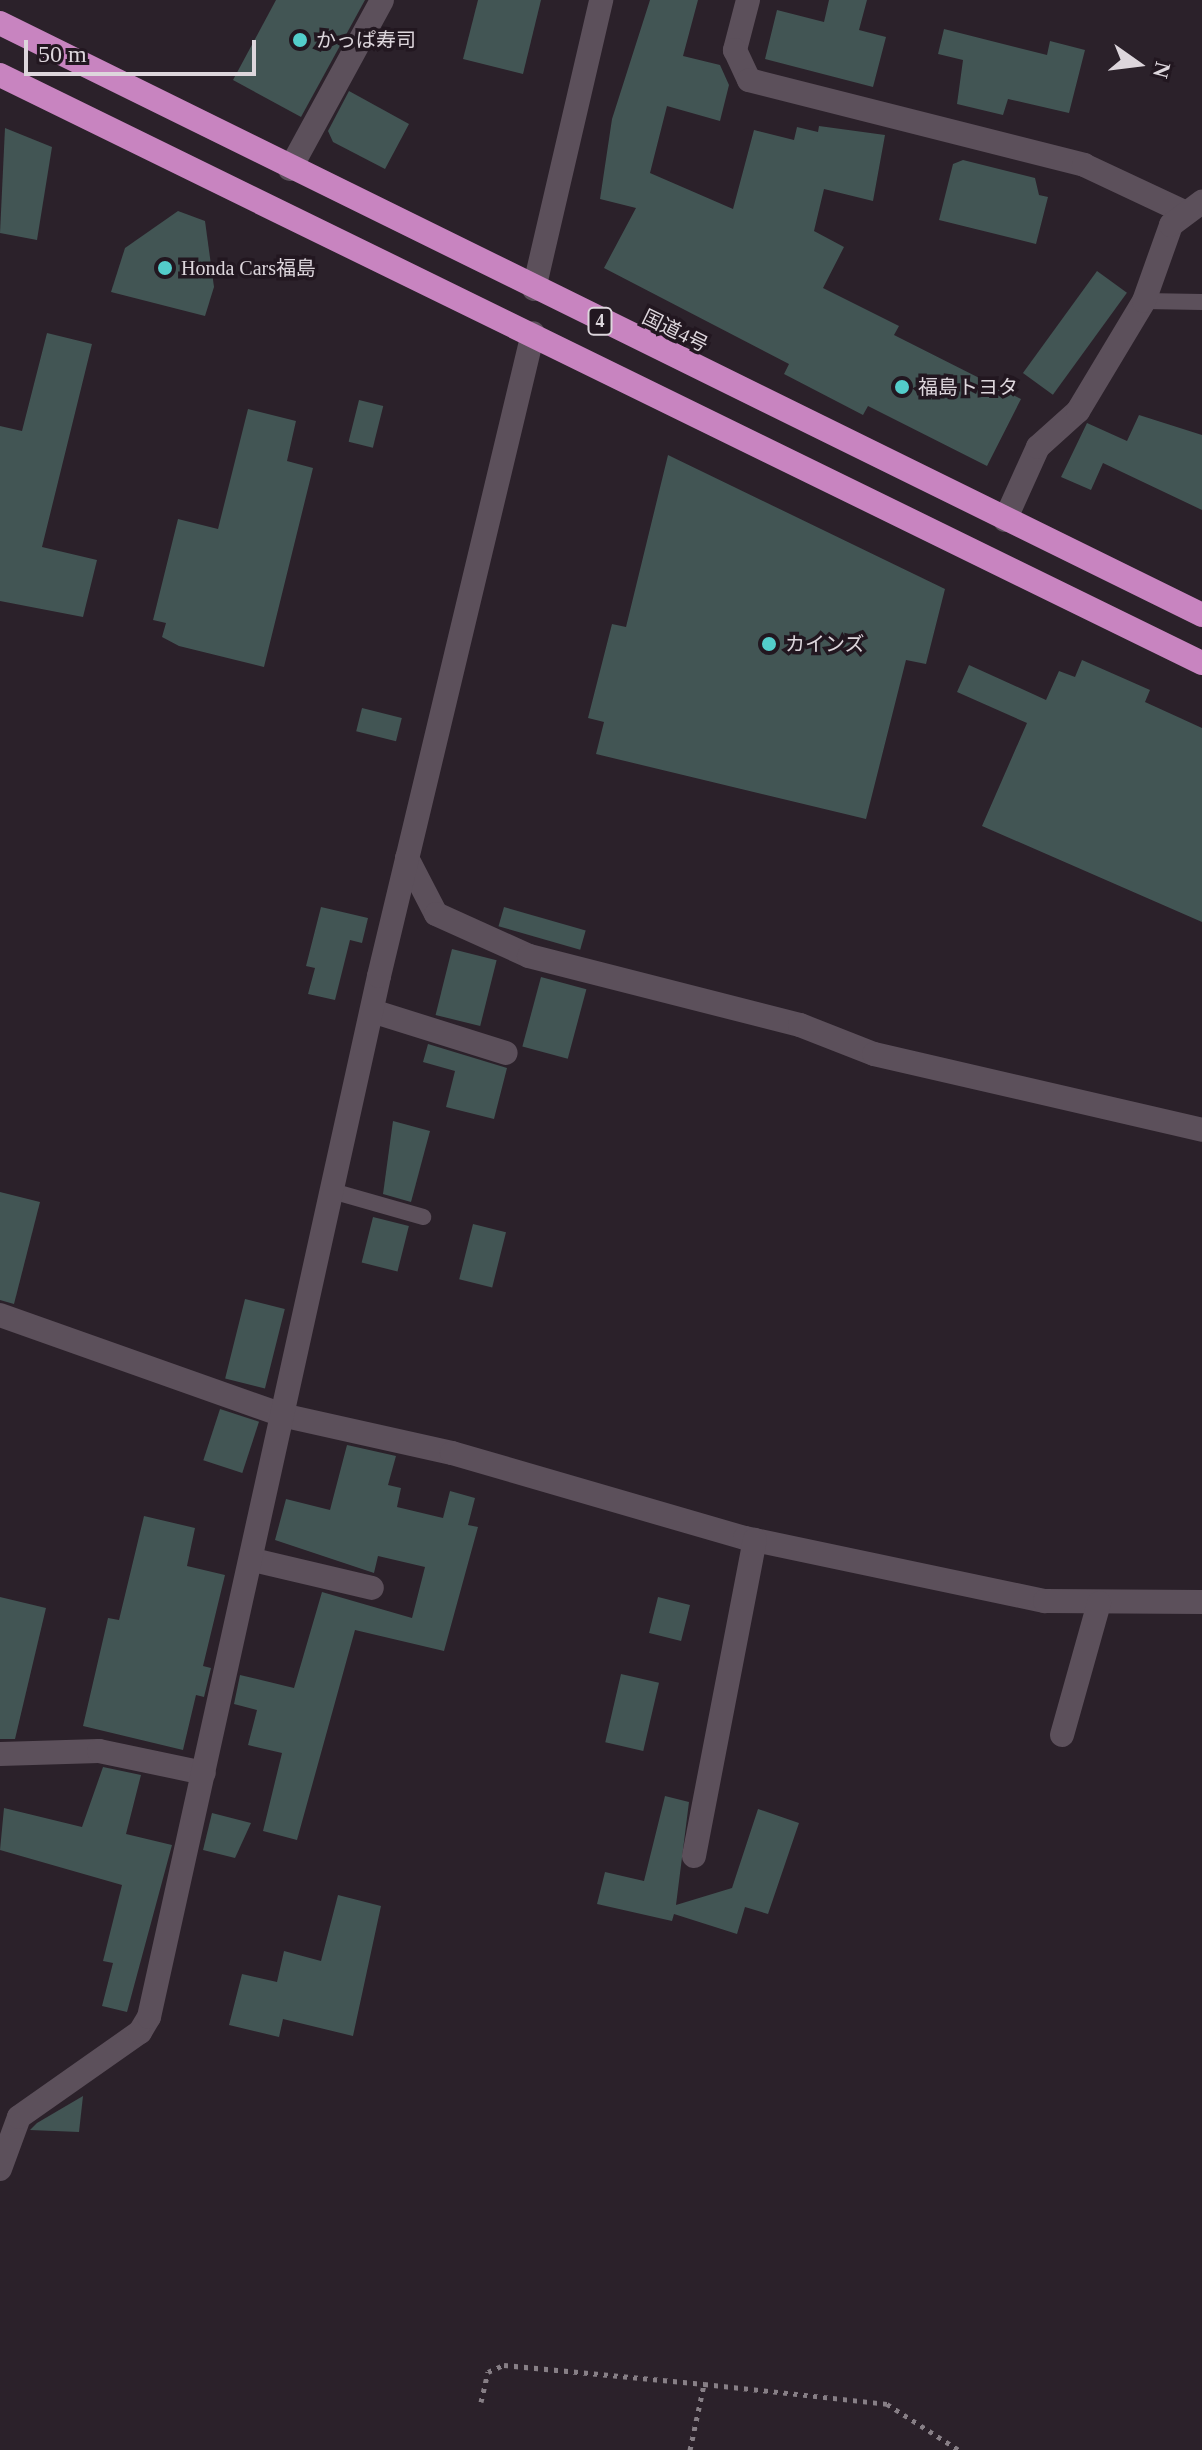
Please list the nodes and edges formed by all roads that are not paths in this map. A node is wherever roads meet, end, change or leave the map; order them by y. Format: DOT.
graph roads {
  1 [pos="382,0"];
  2 [pos="601,0"];
  3 [pos="748,0"];
  4 [pos="0,23"];
  5 [pos="0,75"];
  6 [pos="290,169"];
  7 [pos="1192,207"];
  8 [pos="534,289"];
  9 [pos="1144,301"];
  10 [pos="1202,302"];
  11 [pos="533,333"];
  12 [pos="1005,520"];
  13 [pos="1202,615"];
  14 [pos="1202,663"];
  15 [pos="407,858"];
  16 [pos="372,1011"];
  17 [pos="506,1053"];
  18 [pos="1202,1130"];
  19 [pos="332,1191"];
  20 [pos="423,1217"];
  21 [pos="0,1315"];
  22 [pos="286,1416"];
  23 [pos="755,1540"];
  24 [pos="253,1560"];
  25 [pos="372,1588"];
  26 [pos="1202,1602"];
  27 [pos="1099,1603"];
  28 [pos="1062,1735"];
  29 [pos="0,1754"];
  30 [pos="204,1773"];
  31 [pos="694,1856"];
  32 [pos="0,2169"];
  1 -- 6 [label="street"];
  2 -- 8 [label="street"];
  3 -- 7 [label="street"];
  4 -- 6 [label="highway, 国道4号 / 4"];
  5 -- 11 [label="highway, 4"];
  6 -- 8 [label="highway, 国道4号 / 4"];
  7 -- 9 [label="street"];
  8 -- 12 [label="highway, 国道4号 / 4"];
  9 -- 10 [label="lane"];
  9 -- 12 [label="street"];
  11 -- 14 [label="highway, 4"];
  11 -- 15 [label="street"];
  12 -- 13 [label="highway, 国道4号 / 4"];
  15 -- 16 [label="street"];
  15 -- 18 [label="street"];
  16 -- 17 [label="street"];
  16 -- 19 [label="street"];
  19 -- 20 [label="lane"];
  19 -- 22 [label="street"];
  21 -- 22 [label="street"];
  22 -- 23 [label="street"];
  22 -- 24 [label="street"];
  23 -- 27 [label="street"];
  23 -- 31 [label="street"];
  24 -- 25 [label="street"];
  24 -- 30 [label="street"];
  26 -- 27 [label="street"];
  27 -- 28 [label="street"];
  29 -- 30 [label="street"];
  30 -- 32 [label="street"];
}
